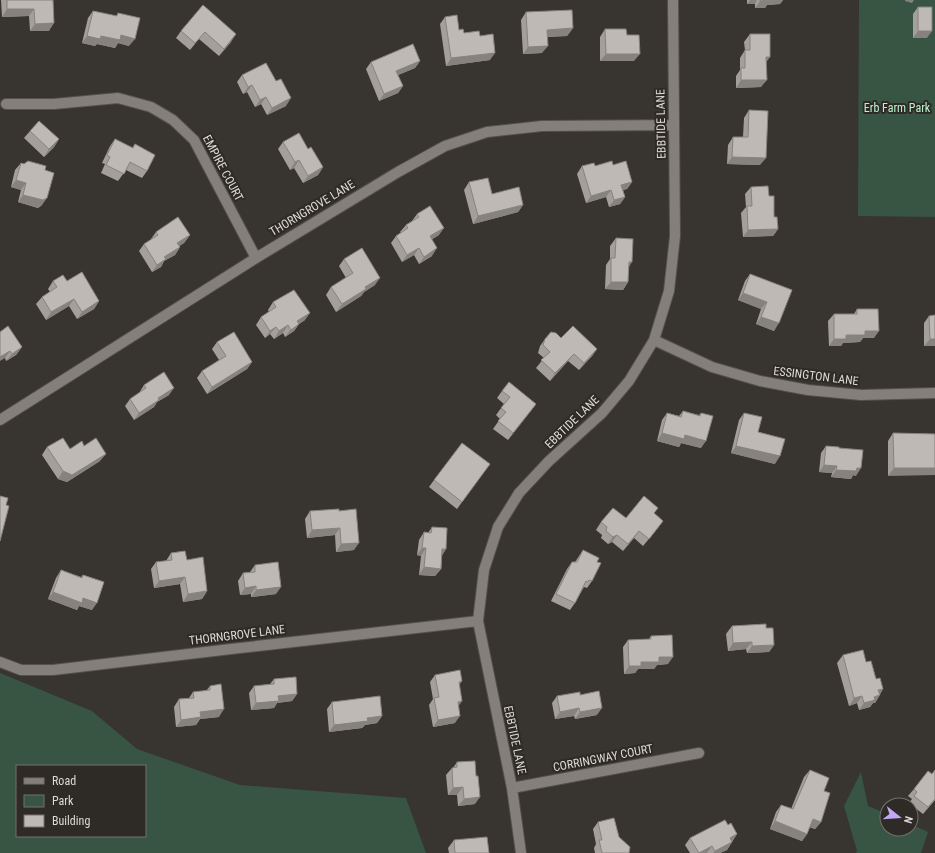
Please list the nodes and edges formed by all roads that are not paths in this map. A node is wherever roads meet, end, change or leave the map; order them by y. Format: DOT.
graph roads {
  1 [pos="673,0"];
  2 [pos="6,104"];
  3 [pos="673,125"];
  4 [pos="256,258"];
  5 [pos="654,340"];
  6 [pos="935,394"];
  7 [pos="0,420"];
  8 [pos="478,621"];
  9 [pos="0,662"];
  10 [pos="699,753"];
  11 [pos="512,788"];
  12 [pos="521,853"];
  1 -- 3 [label="street, EBBTIDE LANE"];
  2 -- 4 [label="street, EMPIRE COURT"];
  3 -- 4 [label="street, THORNGROVE LANE"];
  3 -- 5 [label="street, EBBTIDE LANE"];
  4 -- 7 [label="street, THORNGROVE LANE"];
  5 -- 6 [label="street, ESSINGTON LANE"];
  5 -- 8 [label="street, EBBTIDE LANE"];
  8 -- 9 [label="street, THORNGROVE LANE"];
  8 -- 11 [label="street, EBBTIDE LANE"];
  10 -- 11 [label="street, CORRINGWAY COURT"];
  11 -- 12 [label="street, EBBTIDE LANE"];
}
